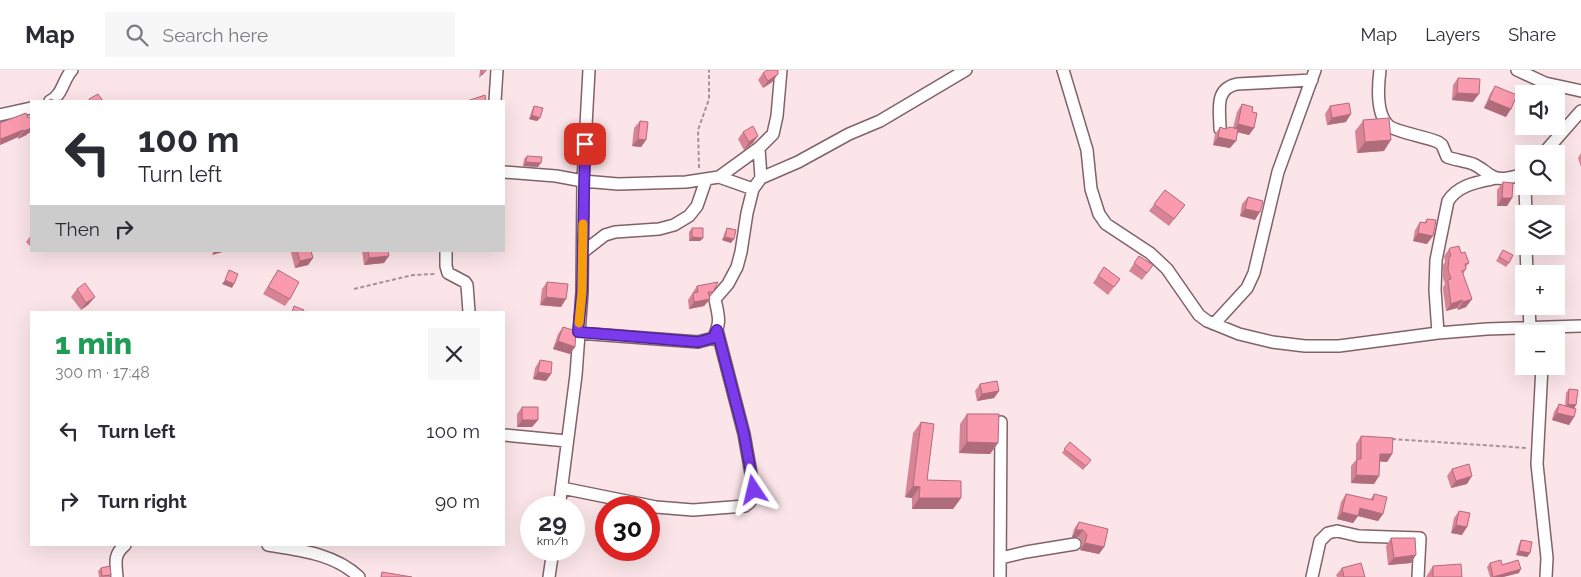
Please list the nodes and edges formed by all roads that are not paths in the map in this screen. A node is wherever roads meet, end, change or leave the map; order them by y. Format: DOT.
graph roads {
  1 [pos="72,70"];
  2 [pos="498,70"];
  3 [pos="589,70"];
  4 [pos="781,70"];
  5 [pos="966,70"];
  6 [pos="1063,70"];
  7 [pos="1380,70"];
  8 [pos="1517,70"];
  9 [pos="1313,75"];
  10 [pos="1581,90"];
  11 [pos="59,99"];
  12 [pos="495,100"];
  13 [pos="30,108"];
  14 [pos="1581,111"];
  15 [pos="0,115"];
  16 [pos="1220,129"];
  17 [pos="1551,145"];
  18 [pos="759,148"];
  19 [pos="505,172"];
  20 [pos="1515,176"];
  21 [pos="719,177"];
  22 [pos="761,178"];
  23 [pos="1497,178"];
  24 [pos="703,180"];
  25 [pos="584,181"];
  26 [pos="753,189"];
  27 [pos="446,252"];
  28 [pos="583,252"];
  29 [pos="470,311"];
  30 [pos="1214,324"];
  31 [pos="1581,326"];
  32 [pos="1515,328"];
  33 [pos="1565,328"];
  34 [pos="717,330"];
  35 [pos="578,332"];
  36 [pos="1438,333"];
  37 [pos="1541,375"];
  38 [pos="1001,422"];
  39 [pos="505,435"];
  40 [pos="567,441"];
  41 [pos="562,488"];
  42 [pos="561,496"];
  43 [pos="1075,544"];
  44 [pos="124,546"];
  45 [pos="273,546"];
  46 [pos="1001,558"];
  47 [pos="551,561"];
  48 [pos="117,577"];
  49 [pos="359,577"];
  50 [pos="549,577"];
  51 [pos="1000,577"];
  52 [pos="1312,577"];
  53 [pos="1418,577"];
  54 [pos="1546,577"];
  1 -- 11 [label="street"];
  2 -- 12 [label="street"];
  3 -- 25 [label="street"];
  4 -- 18 [label="street"];
  5 -- 22 [label="street"];
  6 -- 30 [label="street"];
  7 -- 23 [label="street"];
  8 -- 10 [label="street"];
  9 -- 16 [label="street"];
  9 -- 30 [label="street"];
  13 -- 15 [label="street"];
  14 -- 17 [label="street"];
  18 -- 21 [label="street"];
  18 -- 22 [label="street"];
  19 -- 25 [label="street"];
  20 -- 23 [label="street"];
  21 -- 24 [label="street"];
  21 -- 26 [label="street"];
  22 -- 26 [label="street"];
  23 -- 36 [label="street"];
  24 -- 25 [label="street"];
  24 -- 28 [label="street"];
  25 -- 28 [label="street"];
  26 -- 34 [label="street"];
  27 -- 29 [label="street"];
  28 -- 35 [label="street"];
  30 -- 36 [label="street"];
  31 -- 33 [label="street"];
  32 -- 36 [label="street"];
  34 -- 35 [label="street"];
  34 -- 41 [label="street"];
  35 -- 40 [label="street"];
  37 -- 54 [label="street"];
  38 -- 46 [label="street"];
  39 -- 40 [label="street"];
  40 -- 41 [label="street"];
  41 -- 42 [label="street"];
  43 -- 46 [label="street"];
  44 -- 48 [label="street"];
  45 -- 49 [label="street"];
  46 -- 51 [label="street"];
  47 -- 50 [label="street"];
  52 -- 53 [label="street"];
}
